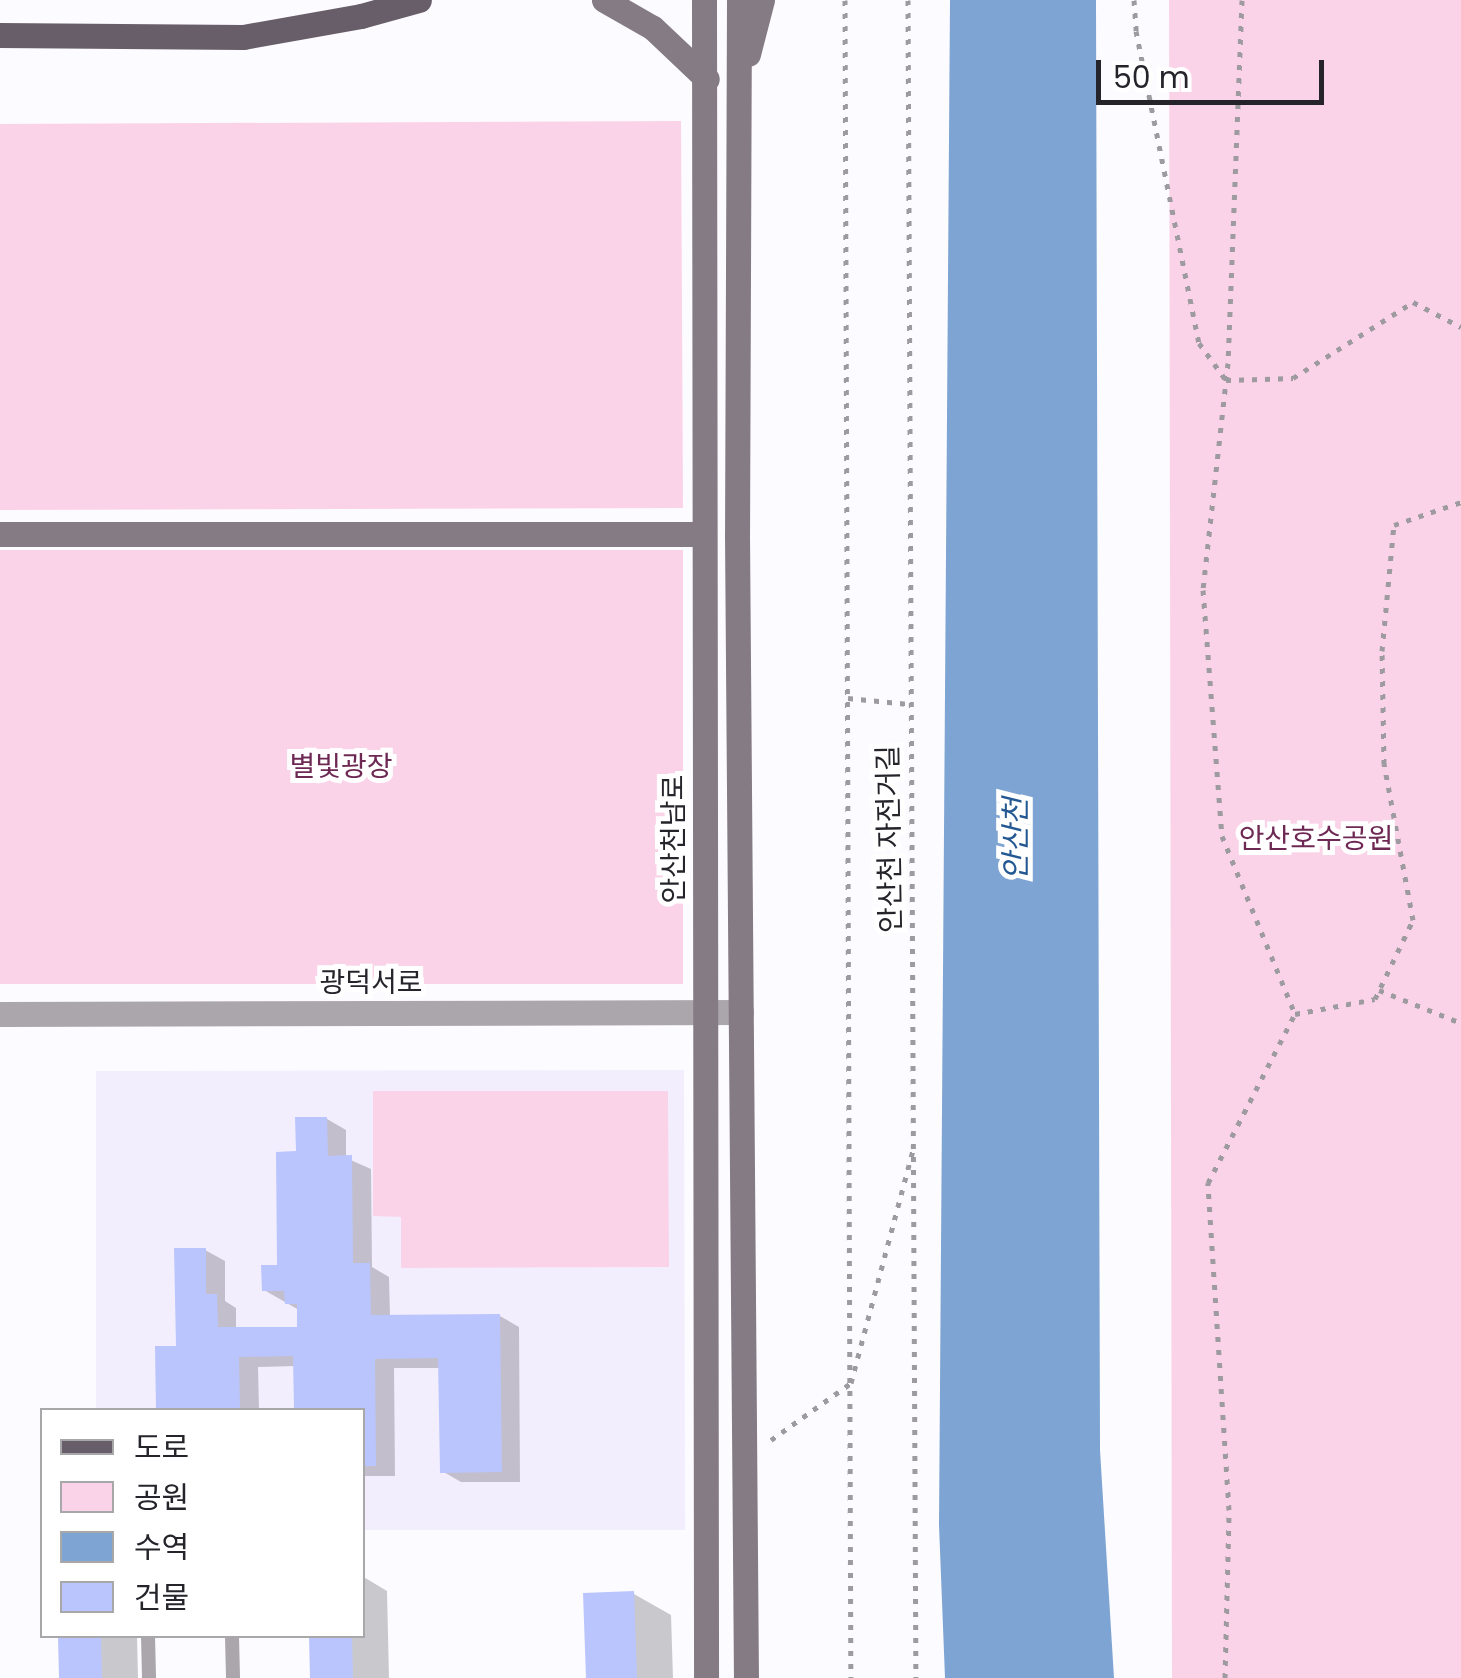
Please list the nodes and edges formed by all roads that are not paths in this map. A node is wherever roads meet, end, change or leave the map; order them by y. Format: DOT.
graph roads {
  1 [pos="418,0"];
  2 [pos="604,0"];
  3 [pos="704,0"];
  4 [pos="739,0"];
  5 [pos="762,0"];
  6 [pos="0,35"];
  7 [pos="707,79"];
  8 [pos="740,88"];
  9 [pos="0,534"];
  10 [pos="702,534"];
  11 [pos="706,1012"];
  12 [pos="741,1012"];
  13 [pos="0,1014"];
  14 [pos="148,1638"];
  15 [pos="232,1638"];
  16 [pos="149,1678"];
  17 [pos="232,1678"];
  18 [pos="706,1678"];
  19 [pos="746,1678"];
  1 -- 6 [label="main road"];
  2 -- 7 [label="street"];
  3 -- 7 [label="street, 안산천남로"];
  4 -- 8 [label="street"];
  5 -- 8 [label="street"];
  7 -- 10 [label="street, 안산천남로"];
  8 -- 12 [label="street"];
  9 -- 10 [label="street"];
  10 -- 11 [label="street, 안산천남로"];
  11 -- 12 [label="street, 광덕서로"];
  11 -- 13 [label="street, 광덕서로"];
  11 -- 18 [label="street, 안산천남로"];
  12 -- 19 [label="street"];
  14 -- 16 [label="lane"];
  15 -- 17 [label="lane"];
}
